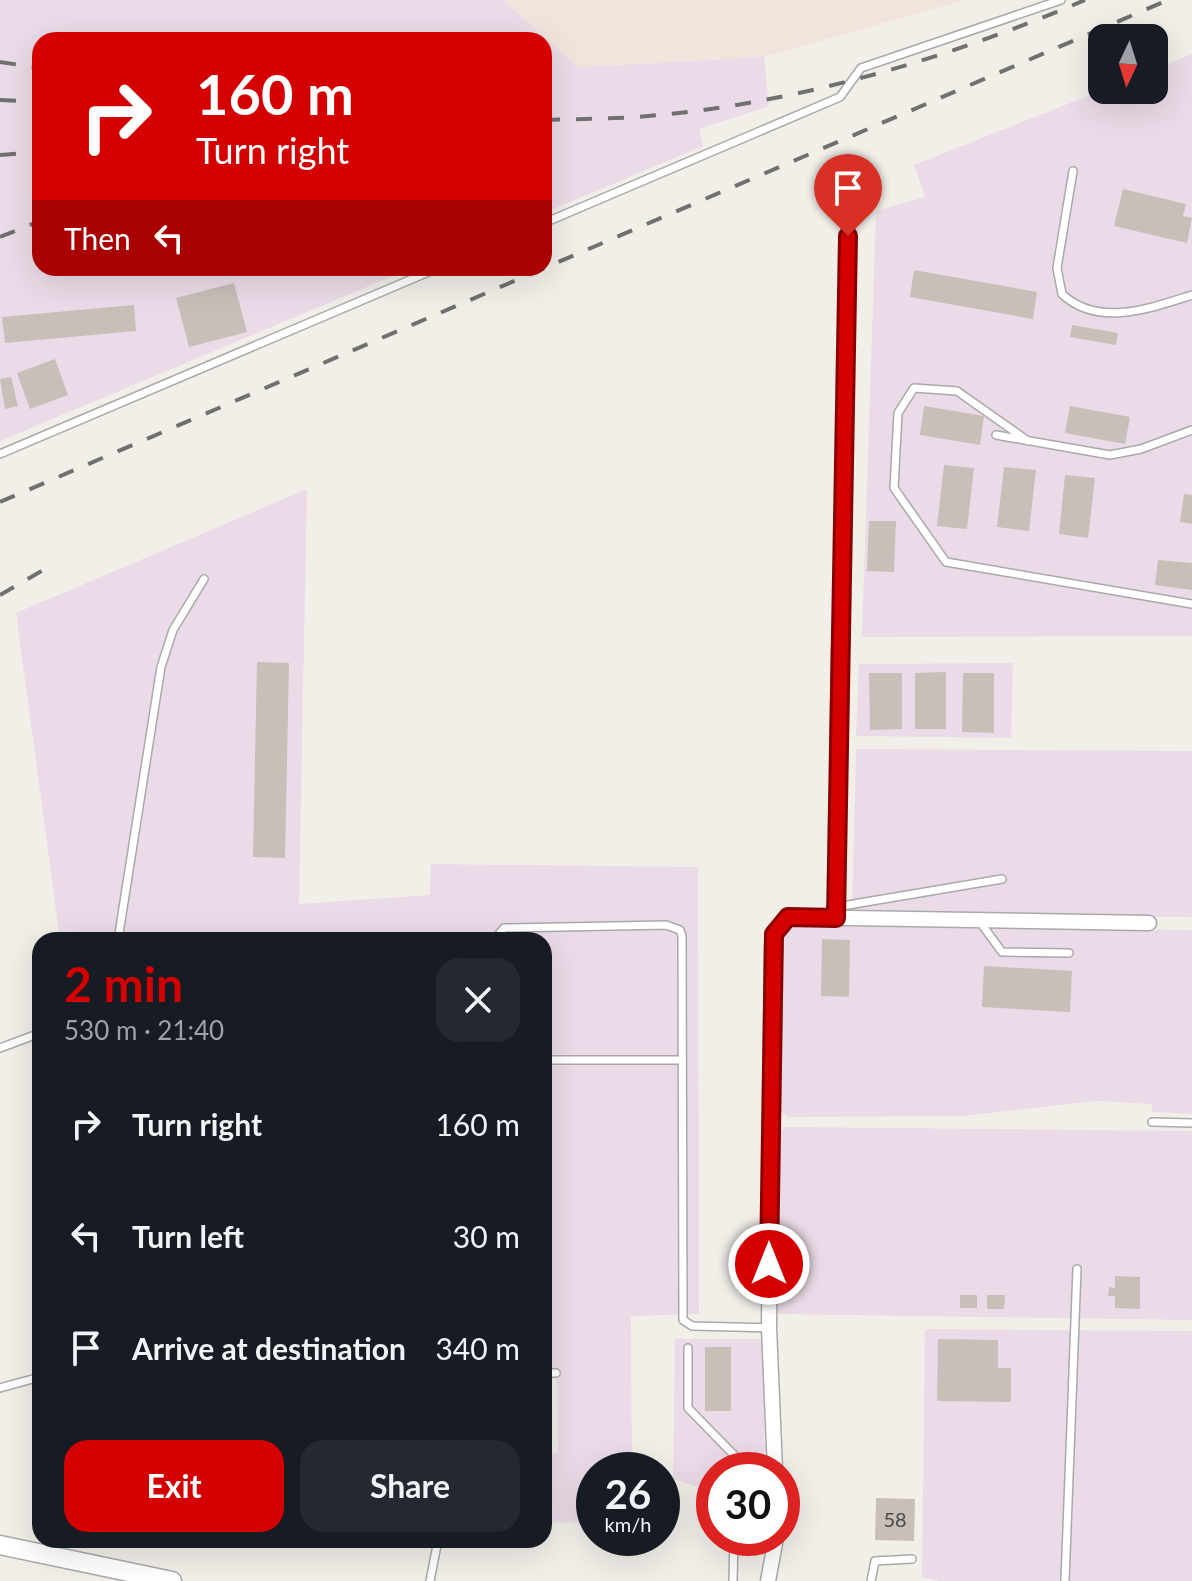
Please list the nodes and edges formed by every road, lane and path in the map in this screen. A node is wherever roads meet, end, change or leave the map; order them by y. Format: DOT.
graph roads {
  1 [pos="1061,0"];
  2 [pos="1073,171"];
  3 [pos="552,220"];
  4 [pos="848,236"];
  5 [pos="419,276"];
  6 [pos="1192,295"];
  7 [pos="1192,430"];
  8 [pos="996,435"];
  9 [pos="1028,441"];
  10 [pos="0,454"];
  11 [pos="204,579"];
  12 [pos="1192,604"];
  13 [pos="839,649"];
  14 [pos="1002,879"];
  15 [pos="836,913"];
  16 [pos="980,922"];
  17 [pos="1149,923"];
  18 [pos="119,932"];
  19 [pos="501,932"];
  20 [pos="1069,953"];
  21 [pos="32,1036"];
  22 [pos="0,1048"];
  23 [pos="552,1060"];
  24 [pos="682,1060"];
  25 [pos="1152,1122"];
  26 [pos="1192,1123"];
  27 [pos="1077,1269"];
  28 [pos="769,1328"];
  29 [pos="688,1348"];
  30 [pos="552,1373"];
  31 [pos="556,1373"];
  32 [pos="32,1379"];
  33 [pos="0,1388"];
  34 [pos="731,1452"];
  35 [pos="774,1452"];
  36 [pos="0,1545"];
  37 [pos="436,1548"];
  38 [pos="734,1556"];
  39 [pos="773,1556"];
  40 [pos="912,1559"];
  41 [pos="172,1581"];
  42 [pos="430,1581"];
  43 [pos="733,1581"];
  44 [pos="768,1581"];
  45 [pos="871,1581"];
  46 [pos="1065,1581"];
  1 -- 3 [label="lane"];
  2 -- 6 [label="lane"];
  4 -- 13 [label="lane"];
  5 -- 10 [label="lane"];
  7 -- 9 [label="lane"];
  8 -- 9 [label="lane"];
  9 -- 12 [label="lane"];
  11 -- 18 [label="lane"];
  13 -- 15 [label="street"];
  14 -- 15 [label="lane"];
  15 -- 16 [label="street"];
  15 -- 28 [label="street"];
  16 -- 17 [label="street"];
  16 -- 20 [label="lane"];
  19 -- 24 [label="lane"];
  21 -- 22 [label="lane"];
  23 -- 24 [label="lane"];
  24 -- 28 [label="lane"];
  25 -- 26 [label="lane"];
  27 -- 46 [label="lane"];
  28 -- 35 [label="street"];
  29 -- 34 [label="lane"];
  30 -- 31 [label="lane"];
  32 -- 33 [label="lane"];
  36 -- 41 [label="street"];
  37 -- 42 [label="lane"];
  38 -- 43 [label="lane"];
  39 -- 44 [label="street"];
  40 -- 45 [label="lane"];
}
